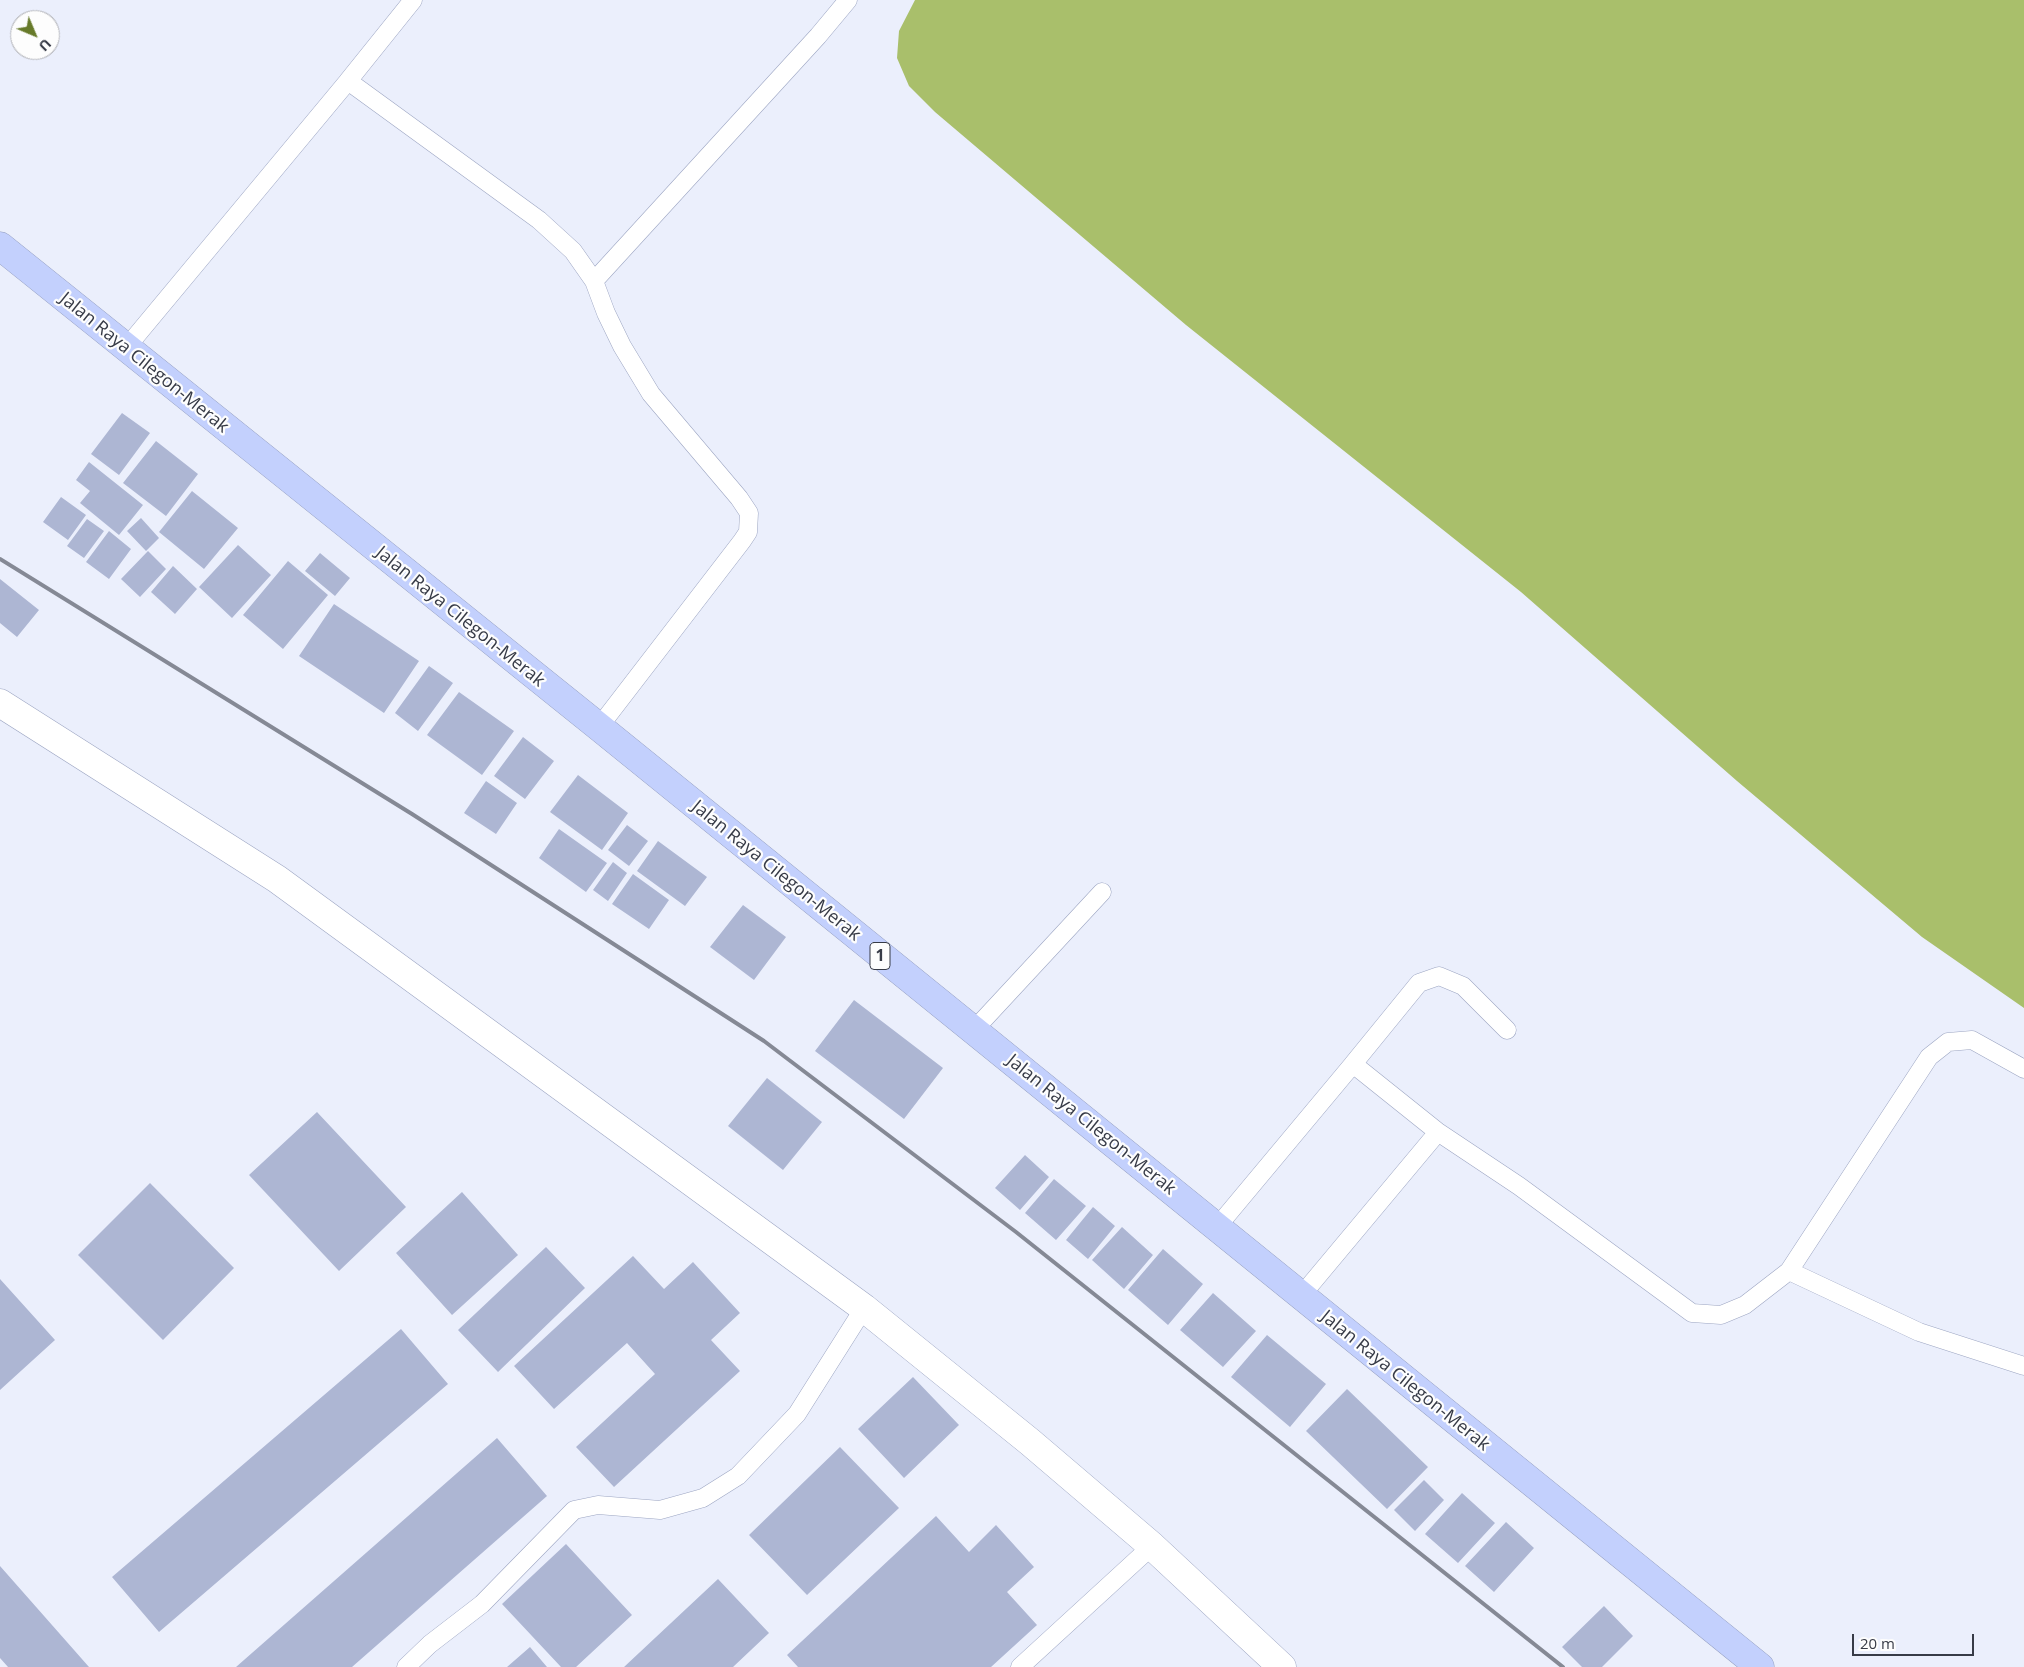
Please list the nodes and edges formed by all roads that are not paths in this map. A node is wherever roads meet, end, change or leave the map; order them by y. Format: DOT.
graph roads {
  1 [pos="413,0"];
  2 [pos="848,0"];
  3 [pos="348,81"];
  4 [pos="0,246"];
  5 [pos="594,281"];
  6 [pos="126,348"];
  7 [pos="0,703"];
  8 [pos="599,728"];
  9 [pos="1102,892"];
  10 [pos="1507,1030"];
  11 [pos="973,1031"];
  12 [pos="1353,1064"];
  13 [pos="2024,1069"];
  14 [pos="1438,1132"];
  15 [pos="1217,1227"];
  16 [pos="1789,1271"];
  17 [pos="1301,1296"];
  18 [pos="864,1308"];
  19 [pos="2024,1366"];
  20 [pos="1152,1546"];
  21 [pos="406,1667"];
  22 [pos="1020,1667"];
  23 [pos="1282,1667"];
  24 [pos="1760,1667"];
  1 -- 3 [label="lane"];
  2 -- 5 [label="lane"];
  3 -- 5 [label="lane"];
  3 -- 6 [label="lane"];
  4 -- 6 [label="highway, Jalan Raya Cilegon-Merak / 1"];
  5 -- 8 [label="lane"];
  6 -- 8 [label="highway, Jalan Raya Cilegon-Merak / 1"];
  7 -- 18 [label="street"];
  8 -- 11 [label="highway, Jalan Raya Cilegon-Merak / 1"];
  9 -- 11 [label="lane"];
  10 -- 12 [label="lane"];
  11 -- 15 [label="highway, Jalan Raya Cilegon-Merak / 1"];
  12 -- 14 [label="lane"];
  12 -- 15 [label="lane"];
  13 -- 16 [label="lane"];
  14 -- 16 [label="lane"];
  14 -- 17 [label="lane"];
  15 -- 17 [label="highway, Jalan Raya Cilegon-Merak / 1"];
  16 -- 19 [label="lane"];
  17 -- 24 [label="highway, Jalan Raya Cilegon-Merak / 1"];
  18 -- 20 [label="street"];
  18 -- 21 [label="lane"];
  20 -- 22 [label="lane"];
  20 -- 23 [label="street"];
}
